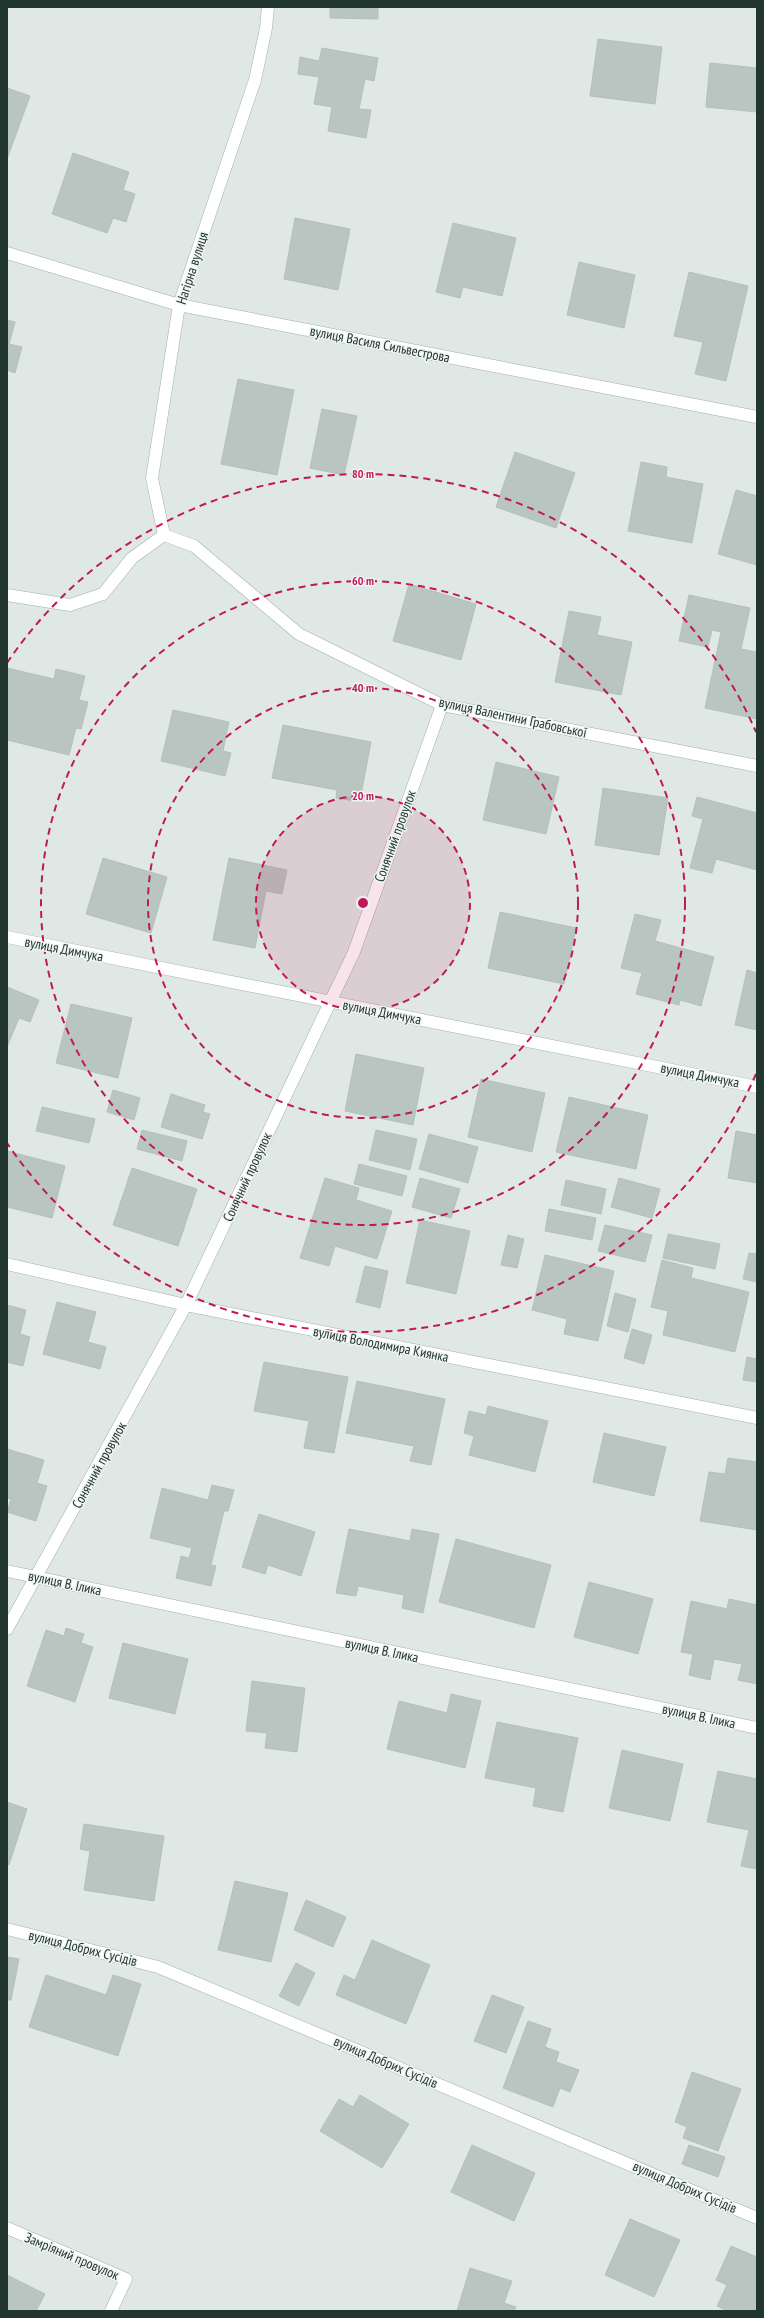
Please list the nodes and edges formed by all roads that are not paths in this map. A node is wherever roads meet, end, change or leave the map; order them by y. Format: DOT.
graph roads {
  1 [pos="268,7"];
  2 [pos="7,253"];
  3 [pos="178,305"];
  4 [pos="757,417"];
  5 [pos="164,535"];
  6 [pos="7,595"];
  7 [pos="442,705"];
  8 [pos="757,766"];
  9 [pos="7,937"];
  10 [pos="329,1002"];
  11 [pos="757,1087"];
  12 [pos="7,1264"];
  13 [pos="186,1306"];
  14 [pos="757,1418"];
  15 [pos="7,1570"];
  16 [pos="37,1578"];
  17 [pos="7,1629"];
  18 [pos="757,1728"];
  19 [pos="7,1929"];
  20 [pos="757,2218"];
  21 [pos="7,2228"];
  22 [pos="111,2311"];
  1 -- 3 [label="street, Нагірна вулиця"];
  2 -- 3 [label="street, вулиця Василя Сильвестрова"];
  3 -- 4 [label="street, вулиця Василя Сильвестрова"];
  3 -- 5 [label="street, Нагірна вулиця"];
  5 -- 6 [label="street"];
  5 -- 7 [label="street, вулиця Валентини Грабовської"];
  7 -- 8 [label="street, вулиця Валентини Грабовської"];
  7 -- 10 [label="street, Сонячний провулок"];
  9 -- 10 [label="street, вулиця Димчука"];
  10 -- 11 [label="street, вулиця Димчука"];
  10 -- 13 [label="street, Сонячний провулок"];
  12 -- 13 [label="street, вулиця Володимира Киянка"];
  13 -- 14 [label="street, вулиця Володимира Киянка"];
  13 -- 16 [label="street, Сонячний провулок"];
  15 -- 16 [label="street, вулиця В. Ілика"];
  16 -- 17 [label="street, Сонячний провулок"];
  16 -- 18 [label="street, вулиця В. Ілика"];
  19 -- 20 [label="street, вулиця Добрих Сусідів"];
  21 -- 22 [label="street, Замріяний провулок"];
}
